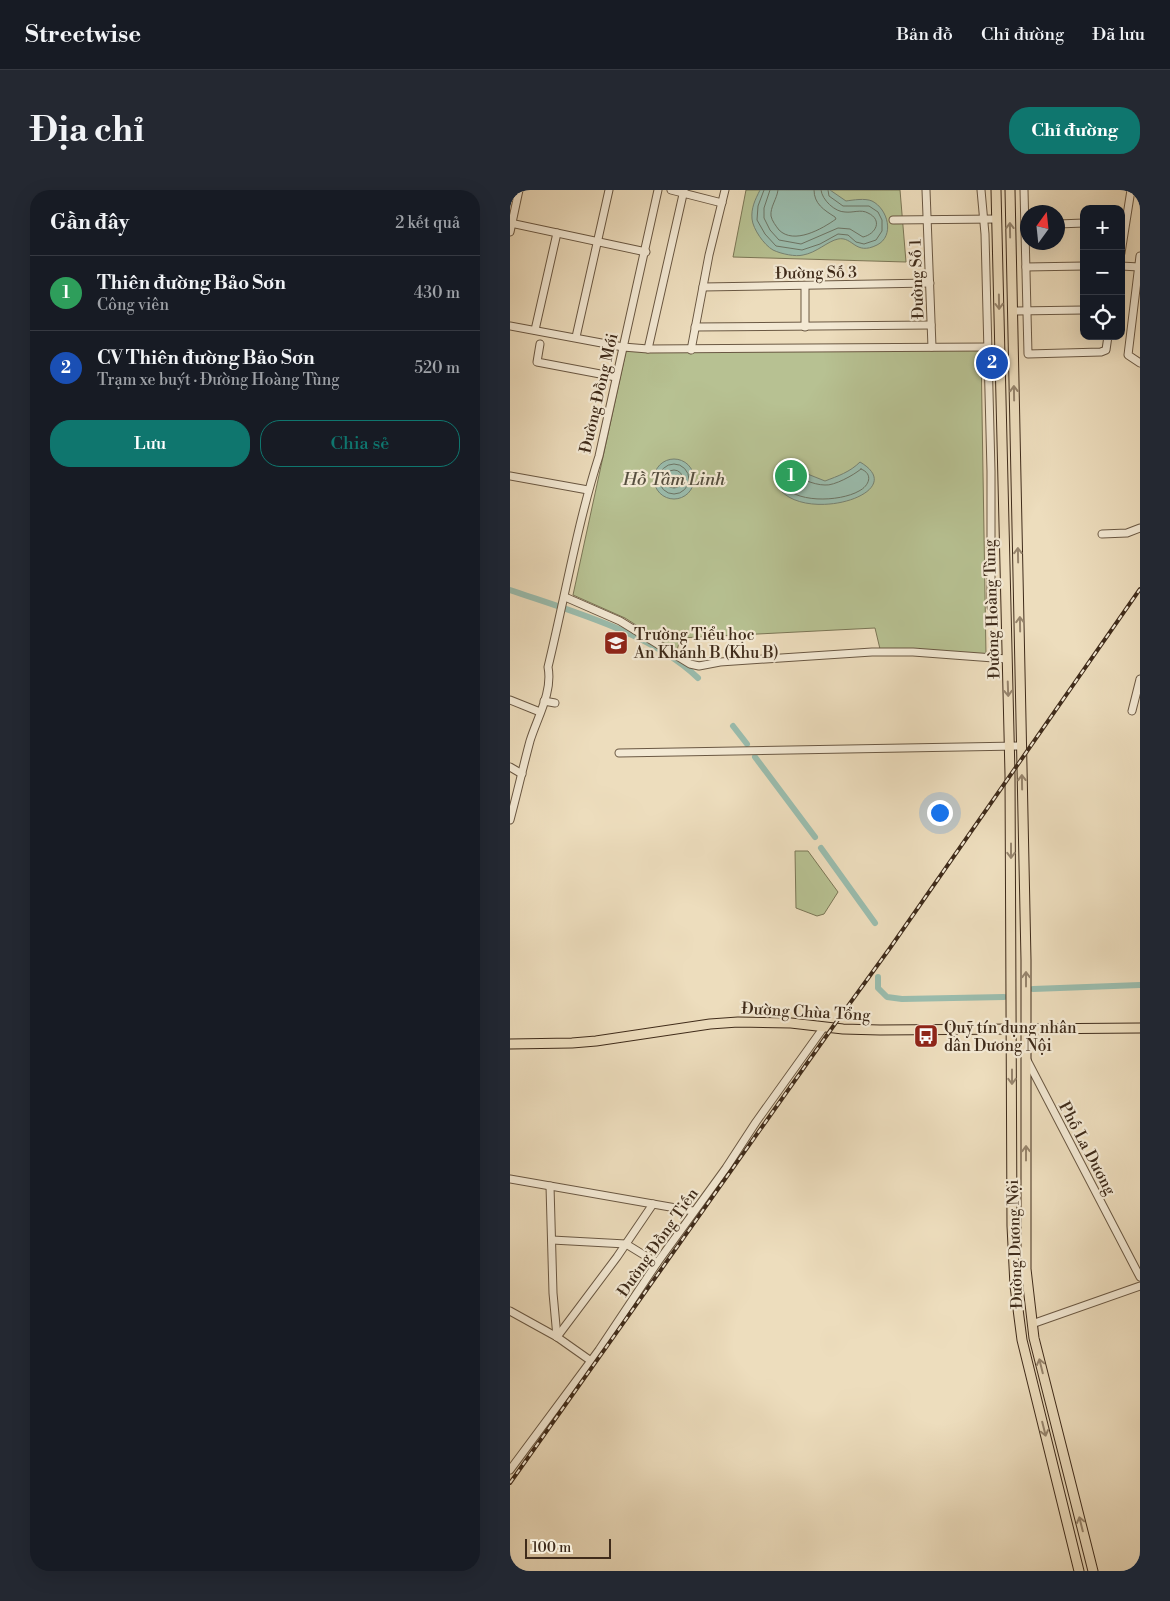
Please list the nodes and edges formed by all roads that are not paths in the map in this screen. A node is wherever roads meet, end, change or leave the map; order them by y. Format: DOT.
graph roads {
  1 [pos="519,190"];
  2 [pos="609,190"];
  3 [pos="658,190"];
  4 [pos="671,190"];
  5 [pos="725,190"];
  6 [pos="926,190"];
  7 [pos="982,190"];
  8 [pos="996,190"];
  9 [pos="1010,190"];
  10 [pos="1024,190"];
  11 [pos="1131,190"];
  12 [pos="683,191"];
  13 [pos="722,202"];
  14 [pos="1025,205"];
  15 [pos="1125,217"];
  16 [pos="984,219"];
  17 [pos="997,219"];
  18 [pos="893,220"];
  19 [pos="927,220"];
  20 [pos="511,223"];
  21 [pos="1080,223"];
  22 [pos="1065,224"];
  23 [pos="510,232"];
  24 [pos="557,233"];
  25 [pos="598,241"];
  26 [pos="1026,250"];
  27 [pos="646,252"];
  28 [pos="1140,256"];
  29 [pos="1080,266"];
  30 [pos="1125,266"];
  31 [pos="1026,267"];
  32 [pos="1139,267"];
  33 [pos="930,283"];
  34 [pos="805,286"];
  35 [pos="703,287"];
  36 [pos="1028,310"];
  37 [pos="1080,310"];
  38 [pos="1012,311"];
  39 [pos="931,325"];
  40 [pos="510,326"];
  41 [pos="695,327"];
  42 [pos="805,327"];
  43 [pos="535,330"];
  44 [pos="576,337"];
  45 [pos="1107,340"];
  46 [pos="540,344"];
  47 [pos="623,347"];
  48 [pos="932,347"];
  49 [pos="987,347"];
  50 [pos="648,349"];
  51 [pos="691,350"];
  52 [pos="1140,363"];
  53 [pos="616,377"];
  54 [pos="1002,474"];
  55 [pos="991,475"];
  56 [pos="510,476"];
  57 [pos="1016,489"];
  58 [pos="588,490"];
  59 [pos="1002,490"];
  60 [pos="1140,528"];
  61 [pos="1102,534"];
  62 [pos="564,603"];
  63 [pos="1019,604"];
  64 [pos="1005,605"];
  65 [pos="991,607"];
  66 [pos="1007,659"];
  67 [pos="1140,679"];
  68 [pos="510,700"];
  69 [pos="544,701"];
  70 [pos="556,704"];
  71 [pos="1132,711"];
  72 [pos="540,712"];
  73 [pos="1009,746"];
  74 [pos="1021,746"];
  75 [pos="619,753"];
  76 [pos="510,767"];
  77 [pos="522,774"];
  78 [pos="510,820"];
  79 [pos="824,1027"];
  80 [pos="1011,1028"];
  81 [pos="1026,1028"];
  82 [pos="1140,1028"];
  83 [pos="510,1044"];
  84 [pos="1026,1058"];
  85 [pos="510,1179"];
  86 [pos="550,1186"];
  87 [pos="654,1204"];
  88 [pos="693,1211"];
  89 [pos="552,1240"];
  90 [pos="626,1244"];
  91 [pos="657,1263"];
  92 [pos="1140,1277"];
  93 [pos="1140,1286"];
  94 [pos="510,1311"];
  95 [pos="1032,1324"];
  96 [pos="1020,1327"];
  97 [pos="557,1337"];
  98 [pos="591,1361"];
  99 [pos="510,1470"];
  100 [pos="1079,1571"];
  101 [pos="1093,1571"];
  1 -- 20 [label="street"];
  2 -- 25 [label="street"];
  3 -- 27 [label="street, Đường Đồng Mới"];
  4 -- 12 [label="street"];
  5 -- 13 [label="street"];
  6 -- 19 [label="street"];
  7 -- 16 [label="street"];
  8 -- 17 [label="main road, Đường Hoàng Tùng"];
  38 -- 9 [label="main road, Đường Hoàng Tùng, one-way"];
  10 -- 14 [label="street"];
  11 -- 15 [label="street"];
  12 -- 13 [label="street"];
  12 -- 50 [label="street"];
  13 -- 35 [label="street"];
  16 -- 17 [label="street, Đường Số 1"];
  16 -- 19 [label="street, Đường Số 1"];
  16 -- 49 [label="street"];
  17 -- 54 [label="main road, Đường Hoàng Tùng, one-way"];
  18 -- 19 [label="street"];
  19 -- 33 [label="street, Đường Số 1"];
  20 -- 23 [label="street"];
  20 -- 24 [label="street"];
  21 -- 22 [label="street"];
  24 -- 25 [label="street"];
  24 -- 43 [label="street"];
  25 -- 27 [label="street"];
  25 -- 44 [label="street"];
  26 -- 31 [label="street"];
  27 -- 47 [label="street, Đường Đồng Mới"];
  28 -- 32 [label="street"];
  29 -- 31 [label="street"];
  30 -- 32 [label="street"];
  31 -- 36 [label="street"];
  32 -- 52 [label="street"];
  33 -- 34 [label="street, Đường Số 3"];
  33 -- 39 [label="street, Đường Số 1"];
  34 -- 35 [label="street, Đường Số 3"];
  34 -- 42 [label="street"];
  35 -- 41 [label="street"];
  36 -- 37 [label="street"];
  36 -- 38 [label="street"];
  36 -- 45 [label="street"];
  57 -- 38 [label="main road, Đường Hoàng Tùng, one-way"];
  39 -- 42 [label="street"];
  39 -- 48 [label="street, Đường Số 1"];
  40 -- 43 [label="street"];
  41 -- 42 [label="street"];
  41 -- 51 [label="street"];
  43 -- 44 [label="street"];
  44 -- 47 [label="street"];
  46 -- 53 [label="street"];
  47 -- 50 [label="street"];
  47 -- 53 [label="street, Đường Đồng Mới"];
  48 -- 49 [label="street"];
  48 -- 51 [label="street"];
  49 -- 55 [label="street"];
  50 -- 51 [label="street"];
  53 -- 58 [label="street, Đường Đồng Mới"];
  54 -- 55 [label="street"];
  54 -- 59 [label="main road, Đường Hoàng Tùng"];
  55 -- 65 [label="street"];
  56 -- 58 [label="street"];
  57 -- 59 [label="main road"];
  63 -- 57 [label="main road, Đường Hoàng Tùng, one-way"];
  58 -- 62 [label="street, Đường Đồng Mới"];
  59 -- 64 [label="main road, Đường Hoàng Tùng"];
  60 -- 61 [label="street"];
  62 -- 66 [label="street"];
  62 -- 69 [label="street, Đường Đồng Mới"];
  63 -- 64 [label="main road"];
  74 -- 63 [label="main road, Đường Hoàng Tùng, one-way"];
  64 -- 66 [label="main road, Đường Hoàng Tùng"];
  66 -- 73 [label="main road, Đường Hoàng Tùng, one-way"];
  67 -- 71 [label="street"];
  68 -- 72 [label="street"];
  69 -- 70 [label="street"];
  69 -- 72 [label="street, Đường Đồng Mới"];
  72 -- 77 [label="street, Đường Đồng Mới"];
  73 -- 74 [label="street"];
  73 -- 75 [label="street"];
  73 -- 80 [label="main road, Đường Hoàng Tùng, one-way"];
  81 -- 74 [label="main road, Đường Hoàng Tùng, one-way"];
  76 -- 77 [label="street"];
  77 -- 78 [label="street, Đường Đồng Mới"];
  79 -- 80 [label="main road, Đường Chùa Tổng"];
  79 -- 83 [label="main road, Đường Chùa Tổng"];
  79 -- 88 [label="street, Đường Đồng Tiến"];
  80 -- 81 [label="main road, Đường Chùa Tổng"];
  80 -- 96 [label="main road, Đường Dương Nội, one-way"];
  81 -- 82 [label="main road, Đường Chùa Tổng"];
  81 -- 84 [label="main road, Đường Dương Nội"];
  84 -- 92 [label="street, Phố La Dương"];
  95 -- 84 [label="main road, Đường Dương Nội, one-way"];
  85 -- 86 [label="street"];
  86 -- 87 [label="street"];
  86 -- 89 [label="street"];
  87 -- 88 [label="street"];
  87 -- 90 [label="street"];
  88 -- 91 [label="street, Đường Đồng Tiến"];
  89 -- 90 [label="street"];
  89 -- 97 [label="street"];
  90 -- 91 [label="street"];
  90 -- 97 [label="street"];
  91 -- 98 [label="street, Đường Đồng Tiến"];
  93 -- 95 [label="street"];
  94 -- 97 [label="street"];
  95 -- 96 [label="main road"];
  101 -- 95 [label="main road, Đường Dương Nội, one-way"];
  96 -- 100 [label="main road, Đường Dương Nội, one-way"];
  97 -- 98 [label="street"];
  98 -- 99 [label="street, Đường Đồng Tiến"];
}
